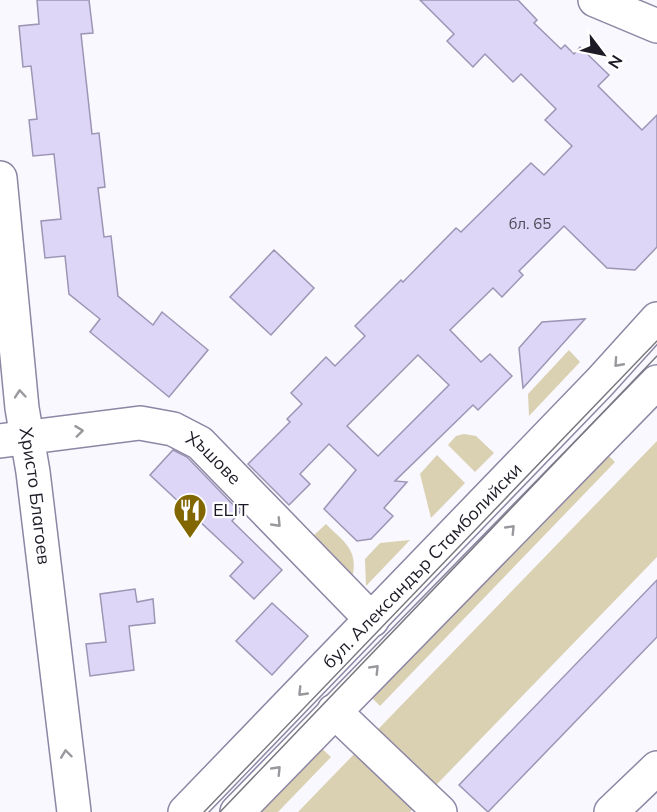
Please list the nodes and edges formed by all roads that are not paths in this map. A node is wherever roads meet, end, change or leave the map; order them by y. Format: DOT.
graph roads {
  1 [pos="595,0"];
  2 [pos="657,26"];
  3 [pos="0,178"];
  4 [pos="1,211"];
  5 [pos="657,319"];
  6 [pos="657,382"];
  7 [pos="13,439"];
  8 [pos="372,620"];
  9 [pos="334,711"];
  10 [pos="657,768"];
  11 [pos="74,812"];
  12 [pos="185,812"];
  13 [pos="237,812"];
  14 [pos="440,812"];
  15 [pos="611,812"];
  1 -- 2 [label="street"];
  3 -- 4 [label="street, Христо Благоев"];
  7 -- 4 [label="street, Христо Благоев, one-way"];
  5 -- 8 [label="street, бул. Александър Стамболийски, one-way"];
  9 -- 6 [label="street, бул. Александър Стамболийски, one-way"];
  7 -- 8 [label="street, Хъшове, one-way"];
  11 -- 7 [label="street, Христо Благоев, one-way"];
  8 -- 12 [label="street, бул. Александър Стамболийски, one-way"];
  13 -- 9 [label="street, бул. Александър Стамболийски, one-way"];
  9 -- 14 [label="street"];
  10 -- 15 [label="street"];
}
